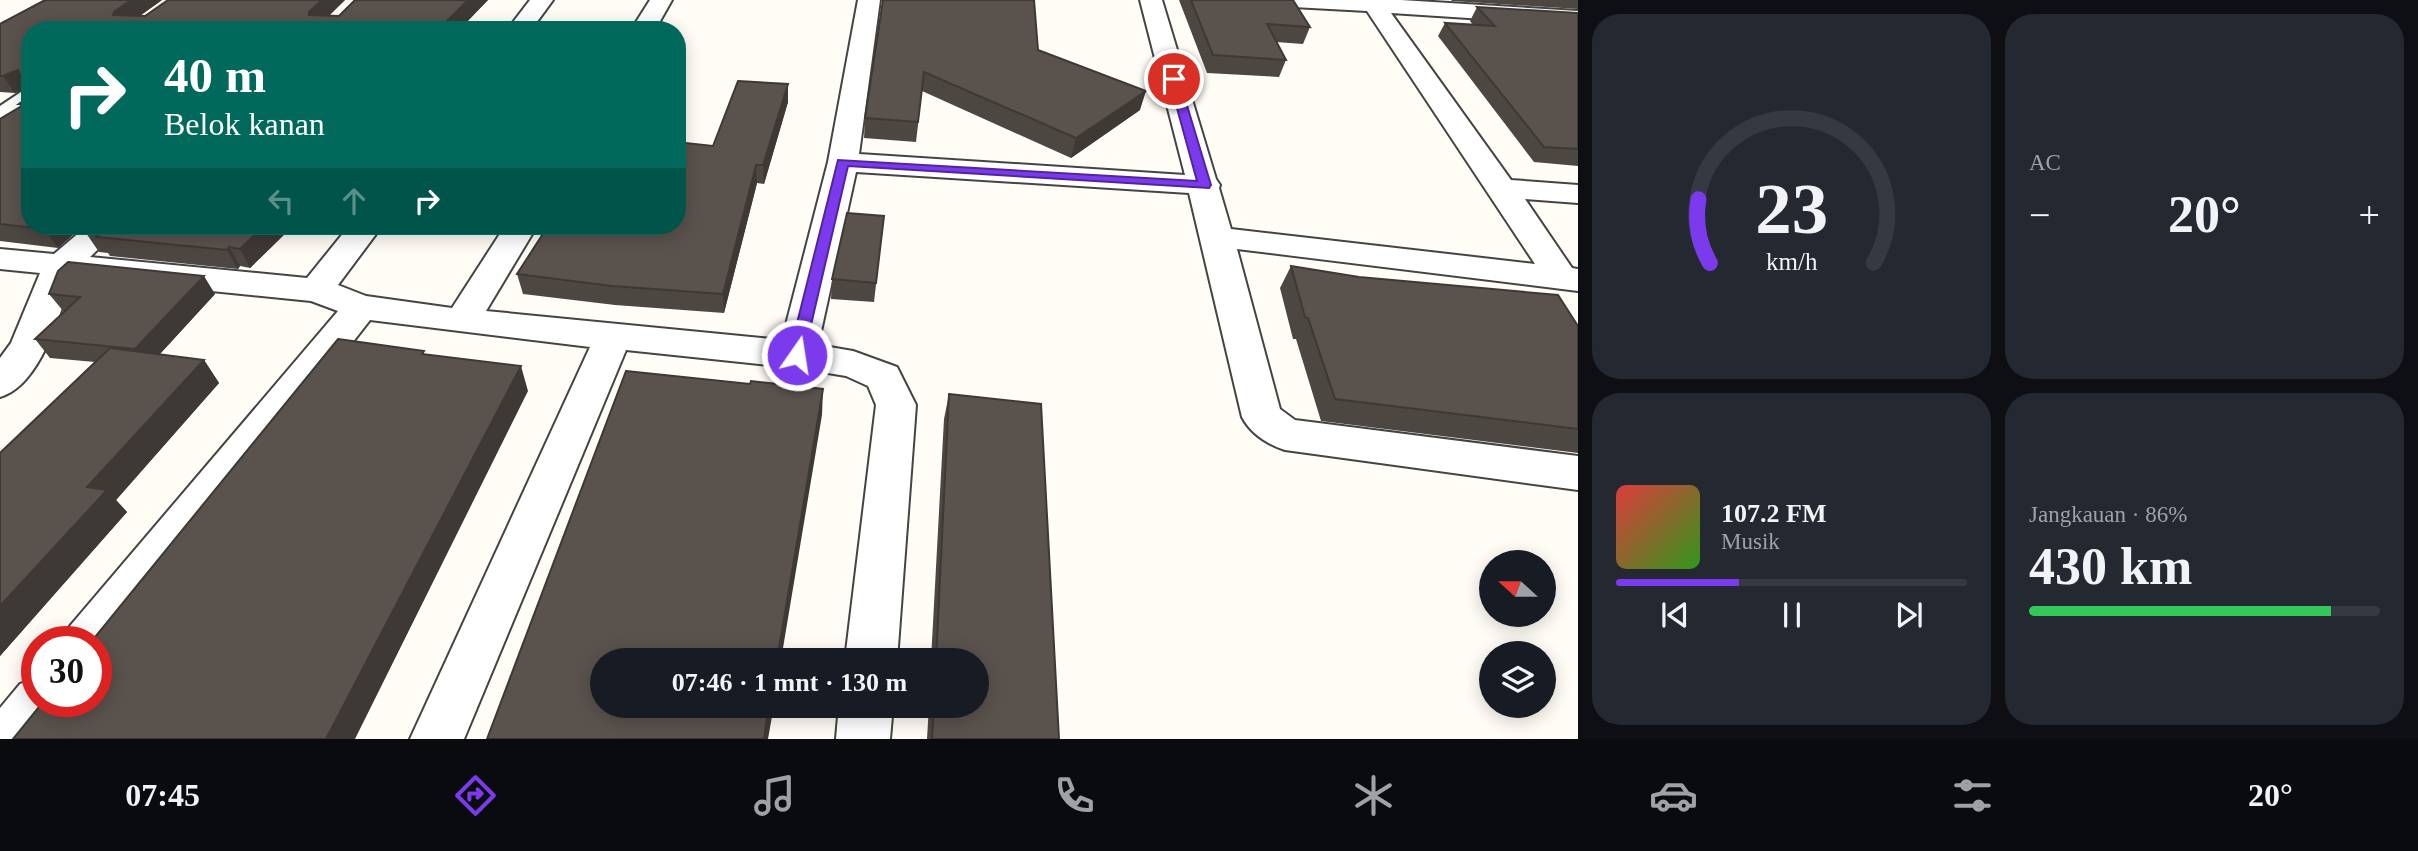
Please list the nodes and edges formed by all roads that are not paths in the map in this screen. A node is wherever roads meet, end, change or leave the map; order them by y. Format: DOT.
graph roads {
  1 [pos="542,0"];
  2 [pos="661,0"];
  3 [pos="869,0"];
  4 [pos="1151,0"];
  5 [pos="1293,0"];
  6 [pos="1374,5"];
  7 [pos="1578,18"];
  8 [pos="526,21"];
  9 [pos="648,21"];
  10 [pos="21,105"];
  11 [pos="0,118"];
  12 [pos="842,162"];
  13 [pos="1205,185"];
  14 [pos="1502,188"];
  15 [pos="1578,194"];
  16 [pos="96,235"];
  17 [pos="359,235"];
  18 [pos="515,235"];
  19 [pos="1217,237"];
  20 [pos="0,259"];
  21 [pos="61,265"];
  22 [pos="1569,279"];
  23 [pos="316,290"];
  24 [pos="361,307"];
  25 [pos="462,321"];
  26 [pos="613,337"];
  27 [pos="797,355"];
  28 [pos="0,383"];
  29 [pos="1578,472"];
  30 [pos="101,626"];
  31 [pos="872,648"];
  32 [pos="27,717"];
  33 [pos="865,718"];
  34 [pos="9,739"];
  35 [pos="437,739"];
  36 [pos="863,739"];
  1 -- 8 [label="street"];
  2 -- 9 [label="street"];
  3 -- 12 [label="street"];
  4 -- 13 [label="street"];
  5 -- 6 [label="street"];
  6 -- 7 [label="street"];
  6 -- 14 [label="street"];
  10 -- 11 [label="street"];
  12 -- 13 [label="street"];
  12 -- 27 [label="street"];
  13 -- 19 [label="street"];
  14 -- 15 [label="street"];
  14 -- 22 [label="street"];
  16 -- 21 [label="street"];
  17 -- 23 [label="street"];
  18 -- 25 [label="street"];
  19 -- 22 [label="street"];
  19 -- 29 [label="street"];
  20 -- 21 [label="street"];
  21 -- 23 [label="street"];
  21 -- 28 [label="street"];
  23 -- 24 [label="street"];
  24 -- 25 [label="street"];
  24 -- 30 [label="street"];
  25 -- 26 [label="street"];
  26 -- 27 [label="street"];
  26 -- 35 [label="street"];
  27 -- 31 [label="street"];
  32 -- 34 [label="street"];
  33 -- 36 [label="street"];
}
